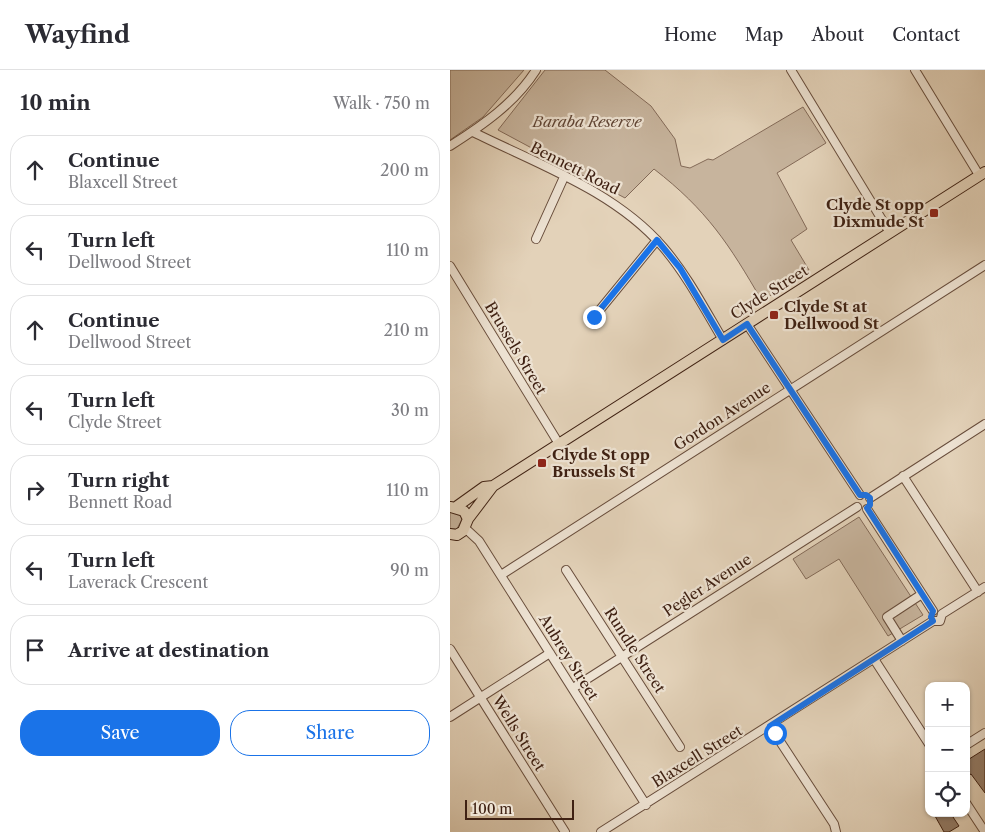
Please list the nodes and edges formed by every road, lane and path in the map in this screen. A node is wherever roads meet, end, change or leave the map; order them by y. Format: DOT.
graph roads {
  1 [pos="536,70"];
  2 [pos="791,70"];
  3 [pos="915,70"];
  4 [pos="473,132"];
  5 [pos="450,146"];
  6 [pos="982,174"];
  7 [pos="564,177"];
  8 [pos="890,233"];
  9 [pos="536,239"];
  10 [pos="657,240"];
  11 [pos="985,265"];
  12 [pos="450,266"];
  13 [pos="594,317"];
  14 [pos="747,324"];
  15 [pos="723,340"];
  16 [pos="790,389"];
  17 [pos="985,424"];
  18 [pos="559,444"];
  19 [pos="903,476"];
  20 [pos="493,486"];
  21 [pos="860,495"];
  22 [pos="870,498"];
  23 [pos="857,506"];
  24 [pos="453,507"];
  25 [pos="867,508"];
  26 [pos="467,524"];
  27 [pos="451,536"];
  28 [pos="566,570"];
  29 [pos="501,575"];
  30 [pos="985,587"];
  31 [pos="978,592"];
  32 [pos="922,594"];
  33 [pos="933,611"];
  34 [pos="942,614"];
  35 [pos="933,621"];
  36 [pos="902,641"];
  37 [pos="450,649"];
  38 [pos="550,653"];
  39 [pos="622,656"];
  40 [pos="874,659"];
  41 [pos="573,688"];
  42 [pos="480,697"];
  43 [pos="450,716"];
  44 [pos="770,726"];
  45 [pos="985,733"];
  46 [pos="925,738"];
  47 [pos="970,742"];
  48 [pos="680,747"];
  49 [pos="646,805"];
  50 [pos="970,808"];
  51 [pos="565,832"];
  52 [pos="601,832"];
  53 [pos="836,832"];
  54 [pos="985,832"];
  1 -- 4 [label="street"];
  2 -- 8 [label="street"];
  3 -- 6 [label="street"];
  4 -- 5 [label="street"];
  4 -- 7 [label="street, Bennett Road"];
  6 -- 8 [label="main road, Clyde Street"];
  7 -- 9 [label="street"];
  7 -- 10 [label="street, Bennett Road"];
  8 -- 14 [label="main road, Clyde Street"];
  10 -- 13 [label="street"];
  10 -- 15 [label="street, Bennett Road"];
  11 -- 16 [label="street, Gordon Avenue"];
  12 -- 18 [label="street, Brussels Street"];
  14 -- 15 [label="main road, Clyde Street"];
  14 -- 16 [label="street"];
  15 -- 18 [label="main road, Clyde Street"];
  16 -- 21 [label="street"];
  16 -- 29 [label="street, Gordon Avenue"];
  17 -- 19 [label="street"];
  18 -- 20 [label="main road, Clyde Street"];
  19 -- 22 [label="street"];
  19 -- 31 [label="street"];
  20 -- 24 [label="main road, Clyde Street"];
  20 -- 26 [label="main road, Clyde Street"];
  21 -- 22 [label="street"];
  21 -- 23 [label="street"];
  22 -- 25 [label="street"];
  23 -- 25 [label="street"];
  23 -- 39 [label="street, Pegler Avenue"];
  24 -- 26 [label="main road"];
  25 -- 32 [label="street"];
  26 -- 27 [label="main road"];
  26 -- 29 [label="street, Aubrey Street"];
  28 -- 39 [label="street, Rundle Street"];
  29 -- 38 [label="street, Aubrey Street"];
  30 -- 31 [label="street"];
  31 -- 34 [label="street"];
  32 -- 33 [label="street"];
  32 -- 36 [label="street"];
  33 -- 34 [label="street"];
  33 -- 35 [label="street"];
  34 -- 35 [label="street"];
  35 -- 36 [label="street, Blaxcell Street"];
  36 -- 40 [label="street, Blaxcell Street"];
  37 -- 42 [label="street, Wells Street"];
  38 -- 41 [label="street, Aubrey Street"];
  38 -- 42 [label="street"];
  39 -- 41 [label="street, Pegler Avenue"];
  39 -- 48 [label="street, Rundle Street"];
  40 -- 44 [label="street, Blaxcell Street"];
  40 -- 46 [label="street"];
  41 -- 49 [label="street, Aubrey Street"];
  42 -- 43 [label="street"];
  42 -- 51 [label="street, Wells Street"];
  44 -- 49 [label="street, Blaxcell Street"];
  44 -- 53 [label="street"];
  45 -- 47 [label="street"];
  49 -- 52 [label="street, Blaxcell Street"];
  50 -- 54 [label="street"];
}
